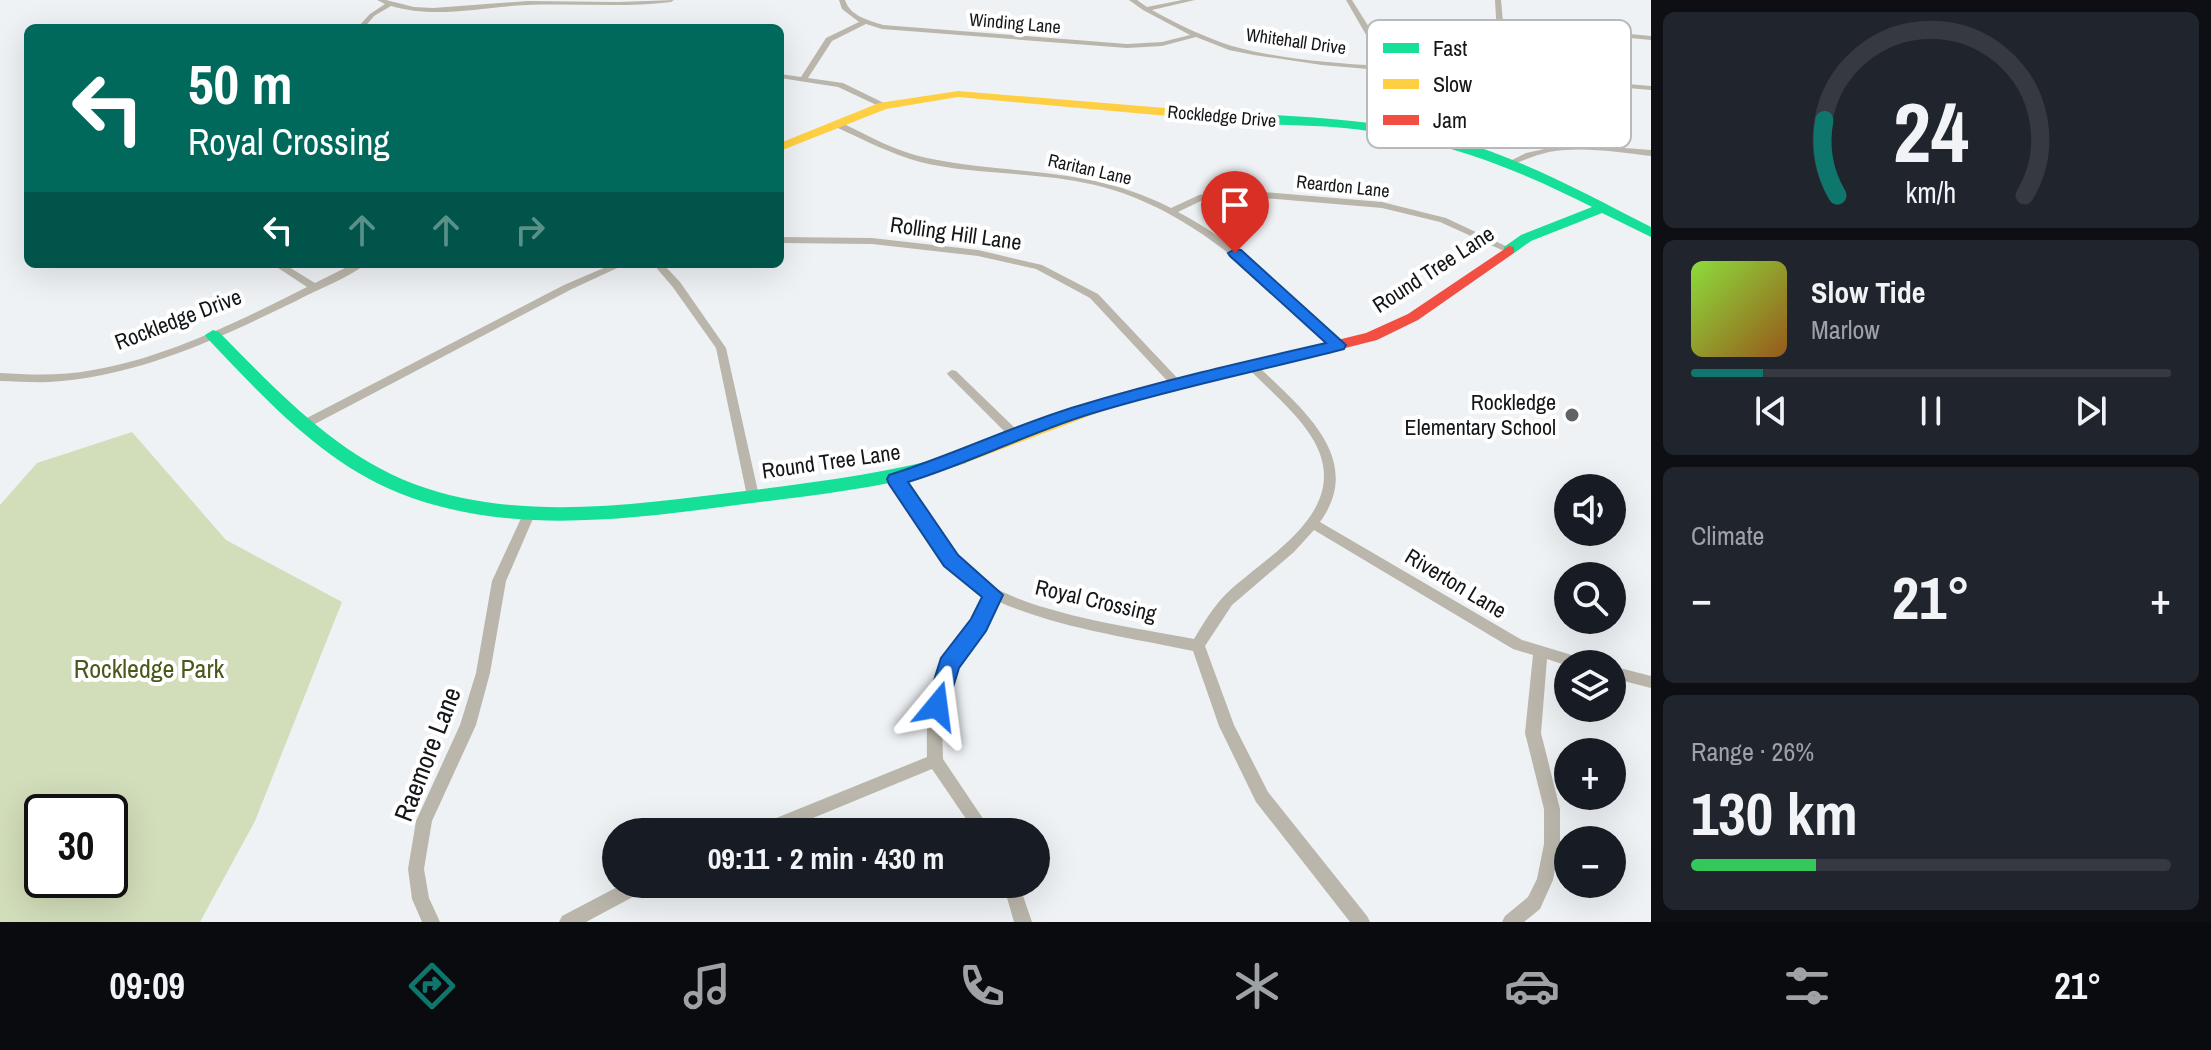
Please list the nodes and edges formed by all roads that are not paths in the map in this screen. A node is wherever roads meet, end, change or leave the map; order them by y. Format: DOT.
graph roads {
  1 [pos="380,0"];
  2 [pos="671,0"];
  3 [pos="842,0"];
  4 [pos="1132,0"];
  5 [pos="1192,0"];
  6 [pos="1349,0"];
  7 [pos="1498,0"];
  8 [pos="389,4"];
  9 [pos="1145,9"];
  10 [pos="1499,20"];
  11 [pos="864,22"];
  12 [pos="363,24"];
  13 [pos="1367,30"];
  14 [pos="1196,35"];
  15 [pos="1631,36"];
  16 [pos="1651,38"];
  17 [pos="1367,65"];
  18 [pos="784,76"];
  19 [pos="804,78"];
  20 [pos="1631,86"];
  21 [pos="1651,88"];
  22 [pos="883,106"];
  23 [pos="839,125"];
  24 [pos="1367,129"];
  25 [pos="784,146"];
  26 [pos="1467,148"];
  27 [pos="1555,148"];
  28 [pos="1590,148"];
  29 [pos="1651,153"];
  30 [pos="1512,162"];
  31 [pos="1602,208"];
  32 [pos="1172,211"];
  33 [pos="1651,233"];
  34 [pos="784,240"];
  35 [pos="1507,249"];
  36 [pos="283,268"];
  37 [pos="353,268"];
  38 [pos="612,268"];
  39 [pos="662,268"];
  40 [pos="314,287"];
  41 [pos="213,335"];
  42 [pos="1338,345"];
  43 [pos="1252,366"];
  44 [pos="952,373"];
  45 [pos="2,380"];
  46 [pos="1176,383"];
  47 [pos="307,423"];
  48 [pos="1016,436"];
  49 [pos="896,479"];
  50 [pos="753,496"];
  51 [pos="529,514"];
  52 [pos="1314,524"];
  53 [pos="993,595"];
  54 [pos="1198,646"];
  55 [pos="1540,653"];
  56 [pos="1554,657"];
  57 [pos="1626,676"];
  58 [pos="1651,682"];
  59 [pos="935,761"];
  60 [pos="795,818"];
  61 [pos="974,818"];
  62 [pos="613,898"];
  63 [pos="1015,898"];
  64 [pos="431,922"];
  65 [pos="568,922"];
  66 [pos="1023,922"];
  67 [pos="1361,922"];
  68 [pos="1511,922"];
  1 -- 8 [label="street"];
  2 -- 8 [label="street"];
  3 -- 11 [label="street"];
  4 -- 9 [label="street, Whitehall Drive"];
  5 -- 9 [label="street"];
  6 -- 13 [label="street"];
  7 -- 10 [label="street"];
  8 -- 12 [label="street"];
  9 -- 14 [label="street, Whitehall Drive"];
  11 -- 14 [label="street, Winding Lane"];
  11 -- 19 [label="street"];
  14 -- 17 [label="street, Whitehall Drive"];
  15 -- 16 [label="street"];
  18 -- 19 [label="street"];
  19 -- 22 [label="street"];
  20 -- 21 [label="street"];
  22 -- 23 [label="street, Rockledge Drive"];
  22 -- 24 [label="street, Rockledge Drive"];
  23 -- 25 [label="street, Rockledge Drive"];
  23 -- 32 [label="street, Raritan Lane"];
  26 -- 30 [label="street, Rockledge Drive"];
  27 -- 30 [label="street"];
  28 -- 29 [label="street"];
  30 -- 31 [label="street, Rockledge Drive"];
  31 -- 33 [label="street, Rockledge Drive"];
  31 -- 35 [label="street, Round Tree Lane"];
  32 -- 35 [label="street, Reardon Lane"];
  32 -- 42 [label="street, Raritan Lane"];
  34 -- 46 [label="street, Rolling Hill Lane"];
  35 -- 42 [label="street, Round Tree Lane"];
  36 -- 40 [label="street"];
  37 -- 40 [label="street, Rockledge Drive"];
  38 -- 47 [label="street"];
  39 -- 50 [label="street"];
  40 -- 41 [label="street, Rockledge Drive"];
  41 -- 45 [label="street, Rockledge Drive"];
  41 -- 47 [label="street, Round Tree Lane"];
  42 -- 43 [label="street, Round Tree Lane"];
  43 -- 46 [label="street, Round Tree Lane"];
  43 -- 52 [label="street"];
  44 -- 48 [label="street"];
  46 -- 48 [label="street, Round Tree Lane"];
  47 -- 51 [label="street, Round Tree Lane"];
  48 -- 49 [label="street, Round Tree Lane"];
  49 -- 50 [label="street, Round Tree Lane"];
  49 -- 53 [label="street, Royal Crossing"];
  50 -- 51 [label="street, Round Tree Lane"];
  51 -- 64 [label="street, Raemore Lane"];
  52 -- 54 [label="street"];
  52 -- 55 [label="street, Riverton Lane"];
  53 -- 54 [label="street, Royal Crossing"];
  53 -- 59 [label="street"];
  54 -- 67 [label="street"];
  55 -- 56 [label="street, Riverton Lane"];
  55 -- 68 [label="street"];
  57 -- 58 [label="street"];
  59 -- 60 [label="street"];
  59 -- 61 [label="street"];
  62 -- 65 [label="street"];
  63 -- 66 [label="street"];
}
